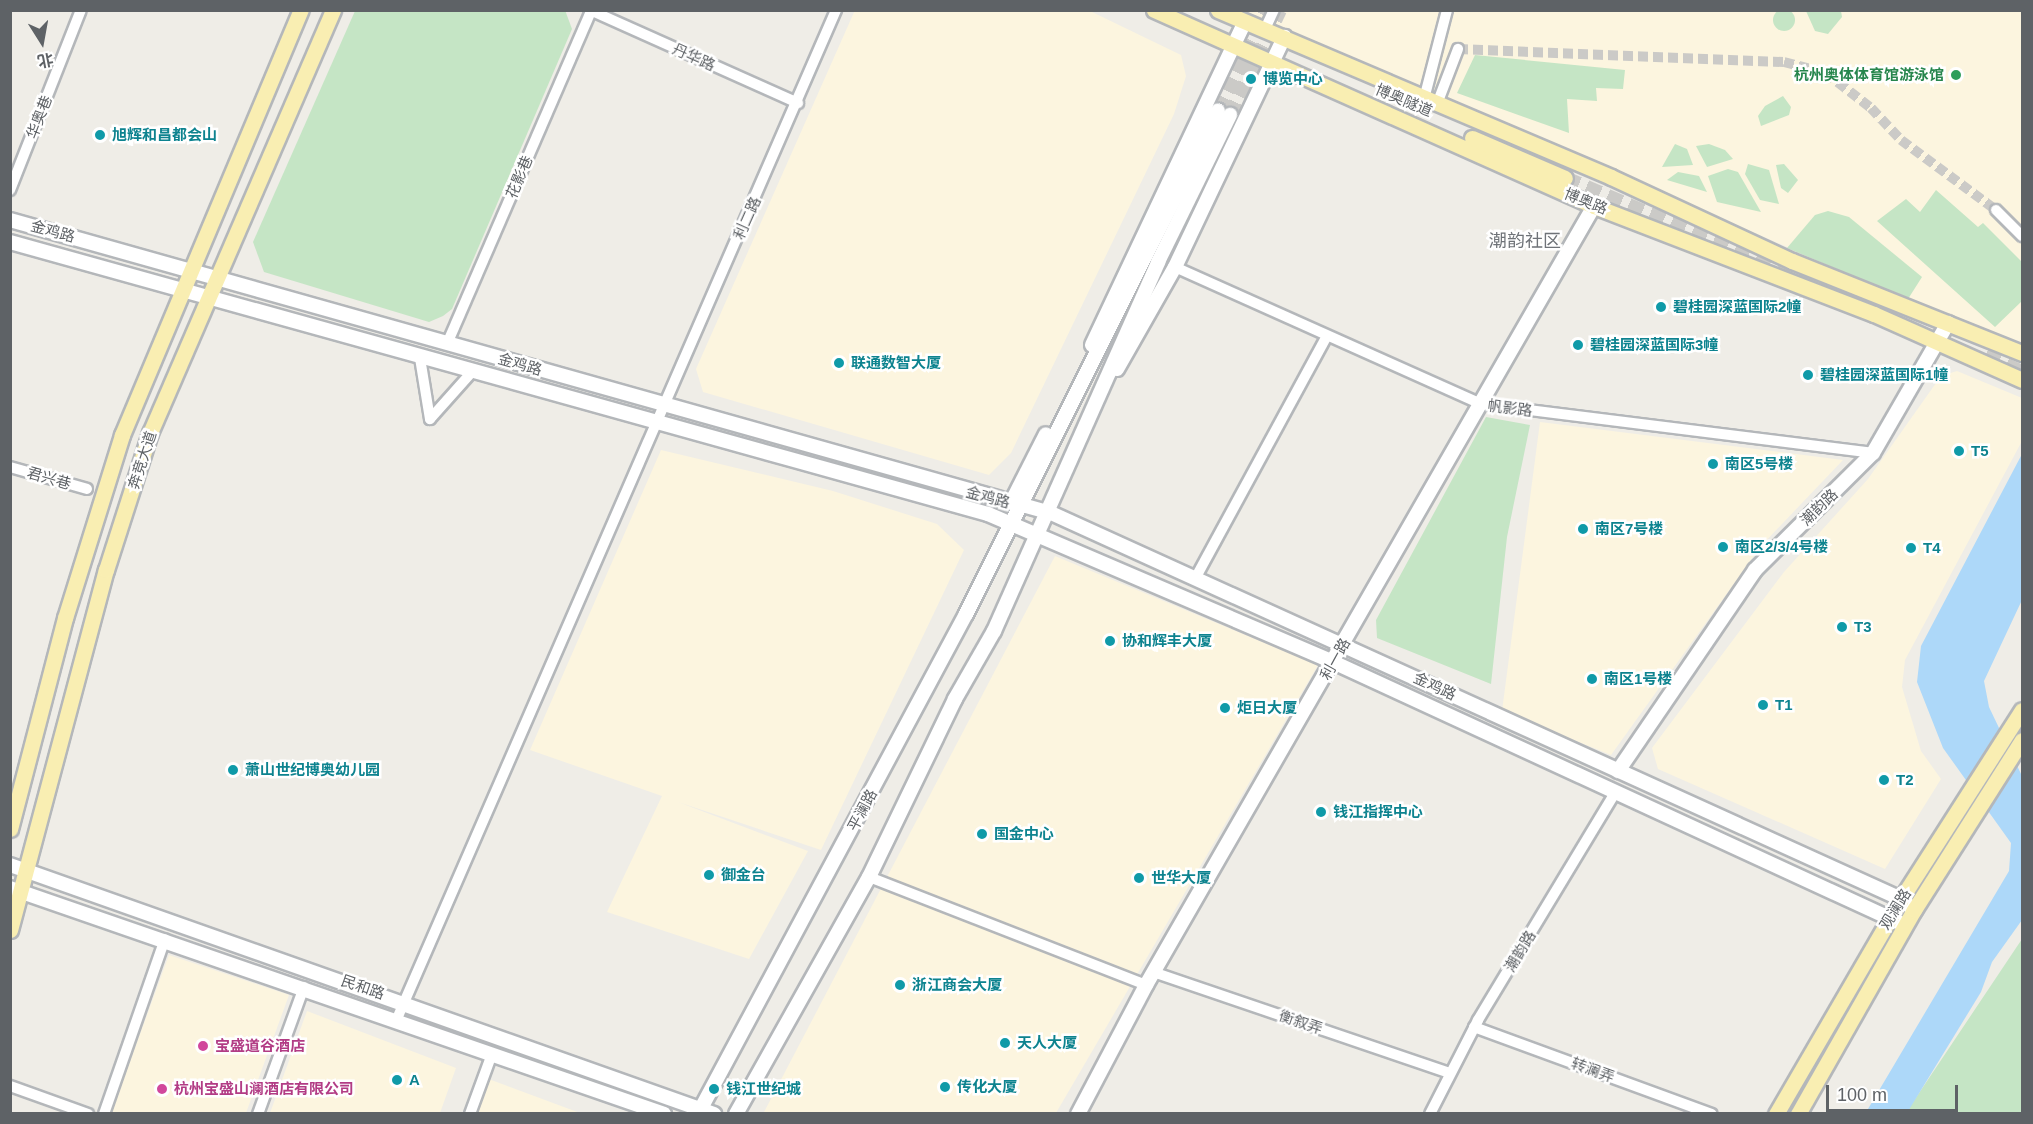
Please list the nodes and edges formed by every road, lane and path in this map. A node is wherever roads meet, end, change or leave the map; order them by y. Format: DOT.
graph roads {
  1 [pos="81,10"];
  2 [pos="301,10"];
  3 [pos="333,10"];
  4 [pos="836,10"];
  5 [pos="1154,10"];
  6 [pos="1218,10"];
  7 [pos="1274,10"];
  8 [pos="1447,10"];
  9 [pos="590,11"];
  10 [pos="1245,22"];
  11 [pos="1265,29"];
  12 [pos="1282,42"];
  13 [pos="1234,45"];
  14 [pos="1458,49"];
  15 [pos="1271,62"];
  16 [pos="1430,101"];
  17 [pos="798,103"];
  18 [pos="1384,111"];
  19 [pos="10,190"];
  20 [pos="1594,206"];
  21 [pos="1996,210"];
  22 [pos="10,220"];
  23 [pos="2022,236"];
  24 [pos="10,242"];
  25 [pos="1175,267"];
  26 [pos="189,269"];
  27 [pos="215,277"];
  28 [pos="182,286"];
  29 [pos="209,294"];
  30 [pos="1947,323"];
  31 [pos="1327,336"];
  32 [pos="1940,343"];
  33 [pos="447,344"];
  34 [pos="2022,353"];
  35 [pos="420,358"];
  36 [pos="471,373"];
  37 [pos="1112,375"];
  38 [pos="2022,380"];
  39 [pos="1481,404"];
  40 [pos="666,405"];
  41 [pos="657,424"];
  42 [pos="1873,453"];
  43 [pos="10,467"];
  44 [pos="87,489"];
  45 [pos="1016,504"];
  46 [pos="1051,513"];
  47 [pos="1009,524"];
  48 [pos="1039,537"];
  49 [pos="1196,577"];
  50 [pos="1344,643"];
  51 [pos="1333,662"];
  52 [pos="2020,714"];
  53 [pos="2021,742"];
  54 [pos="1618,771"];
  55 [pos="1616,791"];
  56 [pos="10,829"];
  57 [pos="10,865"];
  58 [pos="30,871"];
  59 [pos="869,877"];
  60 [pos="16,890"];
  61 [pos="1901,899"];
  62 [pos="1914,910"];
  63 [pos="1890,917"];
  64 [pos="1905,927"];
  65 [pos="10,930"];
  66 [pos="165,939"];
  67 [pos="1153,972"];
  68 [pos="1146,985"];
  69 [pos="304,987"];
  70 [pos="406,1002"];
  71 [pos="396,1021"];
  72 [pos="1474,1027"];
  73 [pos="492,1053"];
  74 [pos="1449,1073"];
  75 [pos="10,1086"];
  76 [pos="700,1111"];
  77 [pos="88,1113"];
  78 [pos="104,1113"];
  79 [pos="258,1113"];
  80 [pos="470,1113"];
  81 [pos="664,1113"];
  82 [pos="714,1113"];
  83 [pos="736,1113"];
  84 [pos="1078,1113"];
  85 [pos="1430,1113"];
  86 [pos="1712,1113"];
  87 [pos="1776,1113"];
  88 [pos="1798,1113"];
  1 -- 19 [label="street, 华奥巷"];
  2 -- 26 [label="main road, 奔竞大道"];
  3 -- 27 [label="main road, 奔竞大道"];
  4 -- 17 [label="street, 利二路"];
  5 -- 13 [label="main road, 博奥路"];
  6 -- 10 [label="main road, 博奥路"];
  7 -- 11 [label="street"];
  8 -- 16 [label="street"];
  9 -- 17 [label="street, 丹华路"];
  9 -- 33 [label="street, 花影巷"];
  10 -- 11 [label="main road, 博奥路"];
  10 -- 12 [label="main road, 博奥隧道"];
  10 -- 13 [label="main road"];
  11 -- 12 [label="main road, 博奥路"];
  12 -- 15 [label="main road"];
  12 -- 16 [label="main road, 博奥路"];
  12 -- 18 [label="main road, 博奥隧道"];
  13 -- 15 [label="main road, 博奥路"];
  13 -- 45 [label="main road"];
  14 -- 16 [label="street"];
  15 -- 18 [label="main road, 博奥路"];
  15 -- 25 [label="main road"];
  16 -- 30 [label="main road, 博奥路"];
  17 -- 40 [label="street, 利二路"];
  18 -- 20 [label="main road, 博奥路"];
  20 -- 32 [label="main road, 博奥路"];
  20 -- 39 [label="main road, 利一路"];
  21 -- 23 [label="street"];
  22 -- 26 [label="main road, 金鸡路"];
  24 -- 28 [label="main road, 金鸡路"];
  25 -- 31 [label="street, 帆影路"];
  25 -- 37 [label="main road"];
  26 -- 27 [label="main road, 金鸡路"];
  26 -- 28 [label="main road, 奔竞大道"];
  27 -- 29 [label="main road, 奔竞大道"];
  27 -- 33 [label="main road, 金鸡路"];
  28 -- 29 [label="main road, 金鸡路"];
  28 -- 56 [label="main road, 奔竞大道"];
  29 -- 35 [label="main road, 金鸡路"];
  29 -- 58 [label="main road, 奔竞大道"];
  30 -- 32 [label="main road, 潮韵路"];
  30 -- 34 [label="main road, 博奥路"];
  31 -- 39 [label="street, 帆影路"];
  31 -- 49 [label="street"];
  32 -- 38 [label="main road, 博奥路"];
  32 -- 42 [label="main road, 潮韵路"];
  33 -- 40 [label="main road, 金鸡路"];
  35 -- 36 [label="main road, 金鸡路"];
  35 -- 36 [label="street"];
  36 -- 41 [label="main road, 金鸡路"];
  37 -- 45 [label="main road"];
  37 -- 46 [label="main road"];
  39 -- 42 [label="street, 帆影路"];
  39 -- 50 [label="main road, 利一路"];
  40 -- 41 [label="street, 利二路"];
  40 -- 45 [label="main road, 金鸡路"];
  41 -- 47 [label="main road, 金鸡路"];
  41 -- 70 [label="street, 利二路"];
  42 -- 54 [label="main road, 潮韵路"];
  43 -- 44 [label="street, 君兴巷"];
  45 -- 46 [label="main road, 金鸡路"];
  45 -- 47 [label="main road, 平澜路"];
  46 -- 48 [label="main road"];
  46 -- 49 [label="main road, 金鸡路"];
  47 -- 48 [label="main road, 金鸡路"];
  47 -- 76 [label="main road, 平澜路"];
  48 -- 51 [label="main road, 金鸡路"];
  48 -- 59 [label="main road"];
  49 -- 50 [label="main road, 金鸡路"];
  50 -- 51 [label="main road, 利一路"];
  50 -- 54 [label="main road, 金鸡路"];
  51 -- 55 [label="main road, 金鸡路"];
  51 -- 67 [label="main road, 利一路"];
  52 -- 61 [label="main road, 观澜路"];
  53 -- 62 [label="main road, 观澜路"];
  54 -- 61 [label="main road, 金鸡路"];
  55 -- 63 [label="main road, 金鸡路"];
  55 -- 72 [label="street, 潮韵路"];
  57 -- 58 [label="main road, 民和路"];
  58 -- 60 [label="main road, 奔竞大道"];
  58 -- 70 [label="main road, 民和路"];
  59 -- 68 [label="street"];
  59 -- 83 [label="main road"];
  60 -- 65 [label="main road, 奔竞大道"];
  60 -- 66 [label="main road, 民和路"];
  61 -- 62 [label="main road, 金鸡路"];
  61 -- 63 [label="main road, 观澜路"];
  62 -- 64 [label="main road, 观澜路"];
  63 -- 64 [label="main road, 金鸡路"];
  63 -- 87 [label="main road, 观澜路"];
  64 -- 88 [label="main road, 观澜路"];
  66 -- 69 [label="main road, 民和路"];
  66 -- 78 [label="street"];
  67 -- 68 [label="main road, 利一路"];
  67 -- 74 [label="street, 衡叙弄"];
  68 -- 84 [label="main road, 利一路"];
  69 -- 71 [label="main road, 民和路"];
  69 -- 79 [label="street"];
  70 -- 71 [label="street, 利二路"];
  70 -- 76 [label="main road, 民和路"];
  71 -- 73 [label="main road, 民和路"];
  72 -- 74 [label="street, 潮韵路"];
  72 -- 86 [label="street, 转澜弄"];
  73 -- 80 [label="street"];
  73 -- 81 [label="main road, 民和路"];
  74 -- 85 [label="street, 潮韵路"];
  75 -- 77 [label="street"];
  76 -- 82 [label="main road, 民和路"];
}
